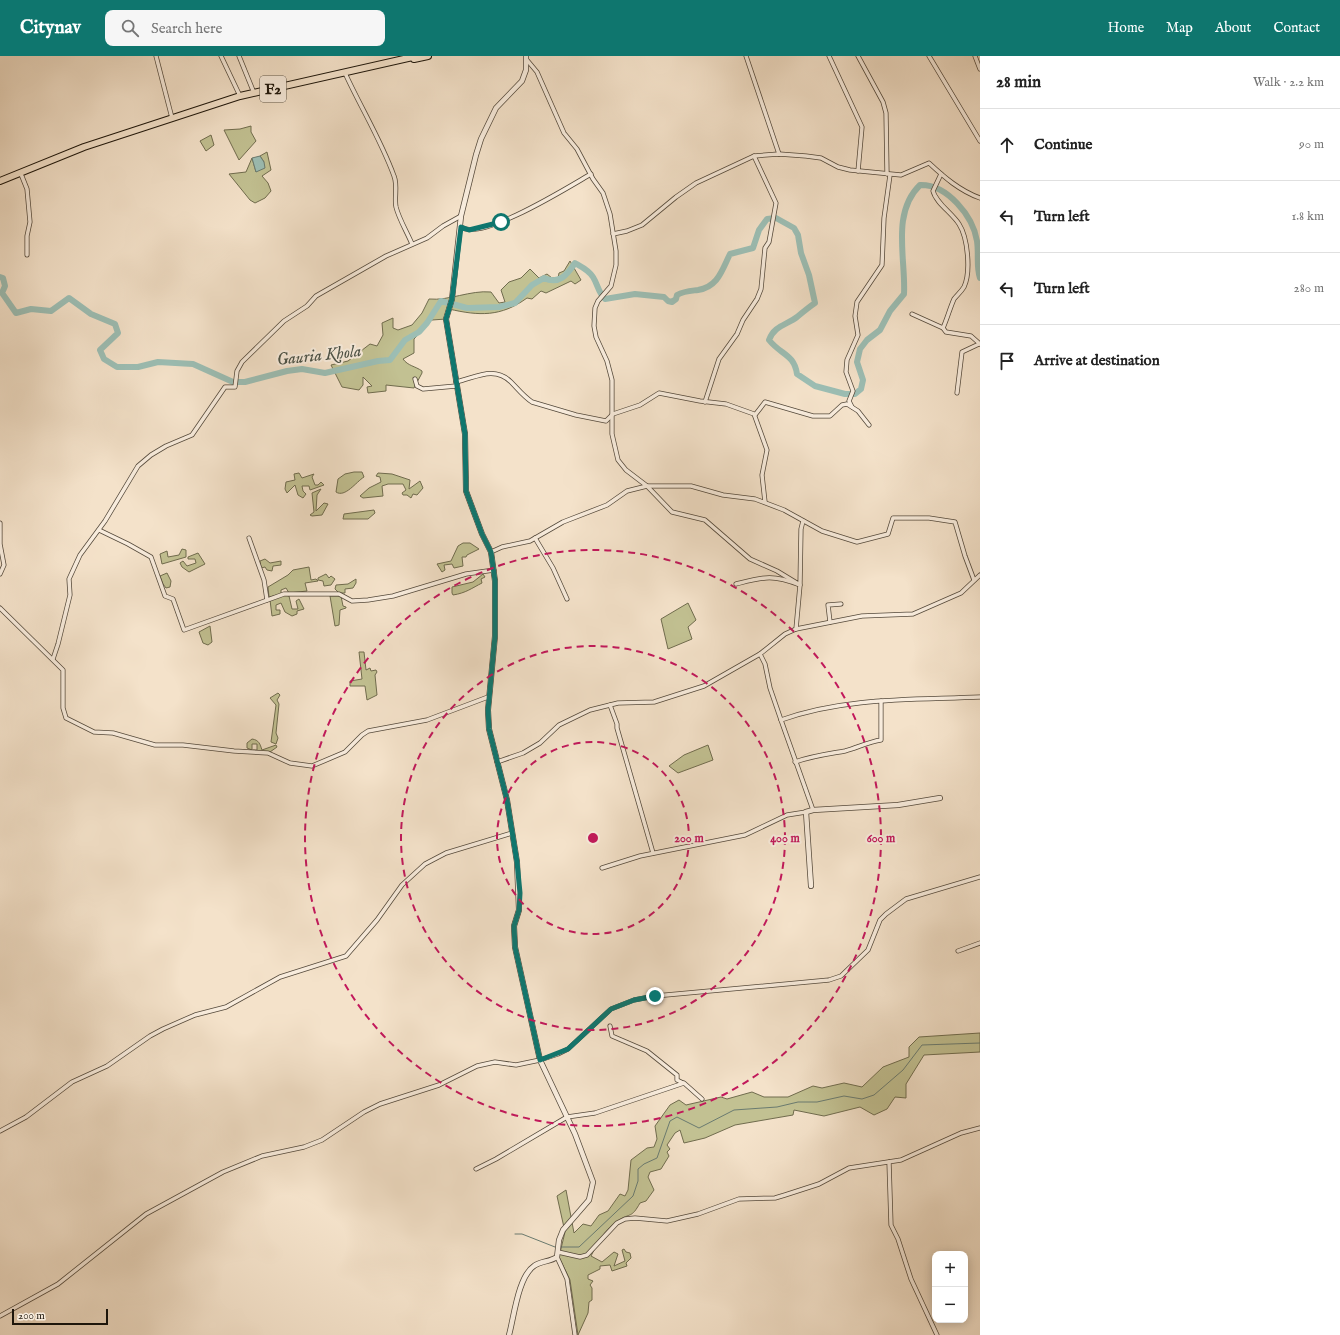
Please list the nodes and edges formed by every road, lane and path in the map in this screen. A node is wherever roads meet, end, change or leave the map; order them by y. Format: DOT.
graph roads {
  1 [pos="156,56"];
  2 [pos="221,56"];
  3 [pos="239,56"];
  4 [pos="417,56"];
  5 [pos="428,56"];
  6 [pos="746,56"];
  7 [pos="829,56"];
  8 [pos="858,56"];
  9 [pos="930,56"];
  10 [pos="975,56"];
  11 [pos="526,58"];
  12 [pos="376,66"];
  13 [pos="980,69"];
  14 [pos="345,73"];
  15 [pos="254,93"];
  16 [pos="240,96"];
  17 [pos="172,118"];
  18 [pos="980,141"];
  19 [pos="779,154"];
  20 [pos="754,156"];
  21 [pos="858,171"];
  22 [pos="20,174"];
  23 [pos="591,174"];
  24 [pos="889,174"];
  25 [pos="941,174"];
  26 [pos="0,181"];
  27 [pos="980,198"];
  28 [pos="461,216"];
  29 [pos="461,227"];
  30 [pos="613,234"];
  31 [pos="412,244"];
  32 [pos="27,255"];
  33 [pos="912,314"];
  34 [pos="943,328"];
  35 [pos="980,344"];
  36 [pos="415,379"];
  37 [pos="456,384"];
  38 [pos="957,393"];
  39 [pos="705,402"];
  40 [pos="852,406"];
  41 [pos="754,415"];
  42 [pos="611,417"];
  43 [pos="869,425"];
  44 [pos="647,486"];
  45 [pos="765,502"];
  46 [pos="803,521"];
  47 [pos="0,523"];
  48 [pos="99,530"];
  49 [pos="249,538"];
  50 [pos="535,538"];
  51 [pos="491,552"];
  52 [pos="494,570"];
  53 [pos="0,574"];
  54 [pos="980,575"];
  55 [pos="974,580"];
  56 [pos="736,584"];
  57 [pos="800,585"];
  58 [pos="567,599"];
  59 [pos="267,600"];
  60 [pos="841,604"];
  61 [pos="0,608"];
  62 [pos="830,622"];
  63 [pos="796,629"];
  64 [pos="760,654"];
  65 [pos="53,659"];
  66 [pos="488,697"];
  67 [pos="980,698"];
  68 [pos="881,701"];
  69 [pos="610,705"];
  70 [pos="781,720"];
  71 [pos="497,762"];
  72 [pos="795,762"];
  73 [pos="940,798"];
  74 [pos="814,810"];
  75 [pos="806,812"];
  76 [pos="512,833"];
  77 [pos="653,853"];
  78 [pos="602,868"];
  79 [pos="980,877"];
  80 [pos="811,886"];
  81 [pos="980,943"];
  82 [pos="958,951"];
  83 [pos="610,1026"];
  84 [pos="540,1060"];
  85 [pos="684,1083"];
  86 [pos="702,1099"];
  87 [pos="567,1117"];
  88 [pos="980,1128"];
  89 [pos="0,1131"];
  90 [pos="889,1162"];
  91 [pos="476,1169"];
  92 [pos="558,1251"];
  93 [pos="0,1316"];
  94 [pos="509,1335"];
  95 [pos="575,1335"];
  96 [pos="937,1335"];
  1 -- 17 [label="street"];
  2 -- 16 [label="street"];
  3 -- 15 [label="street"];
  4 -- 12 [label="main road, F2"];
  5 -- 12 [label="main road, F2"];
  6 -- 19 [label="street"];
  7 -- 21 [label="street"];
  8 -- 24 [label="street"];
  9 -- 18 [label="street"];
  10 -- 13 [label="street"];
  11 -- 23 [label="street"];
  11 -- 28 [label="street"];
  12 -- 14 [label="main road, F2"];
  14 -- 15 [label="main road, F2"];
  14 -- 31 [label="street"];
  15 -- 16 [label="main road, F2"];
  16 -- 17 [label="main road, F2"];
  17 -- 22 [label="main road, F2"];
  19 -- 20 [label="street"];
  19 -- 21 [label="street"];
  20 -- 30 [label="street"];
  20 -- 39 [label="street"];
  21 -- 24 [label="street"];
  22 -- 26 [label="main road, F2"];
  22 -- 32 [label="street"];
  23 -- 29 [label="street"];
  23 -- 30 [label="street"];
  24 -- 25 [label="street"];
  24 -- 40 [label="street"];
  25 -- 27 [label="street"];
  25 -- 34 [label="street"];
  28 -- 29 [label="street"];
  28 -- 31 [label="street"];
  29 -- 37 [label="street"];
  30 -- 42 [label="street"];
  31 -- 48 [label="street"];
  33 -- 34 [label="street"];
  34 -- 35 [label="street"];
  35 -- 38 [label="street"];
  36 -- 37 [label="street"];
  37 -- 42 [label="street"];
  37 -- 51 [label="street"];
  39 -- 41 [label="street"];
  39 -- 42 [label="street"];
  40 -- 41 [label="street"];
  40 -- 43 [label="street"];
  41 -- 45 [label="street"];
  42 -- 44 [label="street"];
  44 -- 45 [label="street"];
  44 -- 50 [label="street"];
  44 -- 57 [label="street"];
  45 -- 46 [label="street"];
  46 -- 55 [label="street"];
  46 -- 57 [label="street"];
  47 -- 53 [label="street"];
  48 -- 59 [label="street"];
  48 -- 65 [label="street"];
  49 -- 59 [label="street"];
  50 -- 51 [label="street"];
  50 -- 58 [label="street"];
  51 -- 52 [label="street"];
  52 -- 59 [label="street"];
  52 -- 66 [label="street"];
  54 -- 55 [label="street"];
  55 -- 62 [label="street"];
  56 -- 57 [label="street"];
  57 -- 63 [label="street"];
  60 -- 62 [label="street"];
  61 -- 65 [label="street"];
  62 -- 63 [label="street"];
  63 -- 64 [label="street"];
  64 -- 69 [label="street"];
  64 -- 70 [label="street"];
  65 -- 66 [label="street"];
  66 -- 71 [label="street"];
  67 -- 68 [label="street"];
  68 -- 70 [label="street"];
  68 -- 72 [label="street"];
  69 -- 71 [label="street"];
  69 -- 77 [label="street"];
  70 -- 72 [label="street"];
  71 -- 76 [label="street"];
  72 -- 74 [label="street"];
  73 -- 74 [label="street"];
  74 -- 75 [label="street"];
  75 -- 77 [label="street"];
  75 -- 80 [label="street"];
  76 -- 84 [label="street"];
  76 -- 89 [label="street"];
  77 -- 78 [label="street"];
  79 -- 84 [label="street"];
  81 -- 82 [label="street"];
  83 -- 85 [label="street"];
  84 -- 87 [label="street"];
  84 -- 93 [label="street"];
  85 -- 86 [label="street"];
  85 -- 87 [label="street"];
  87 -- 91 [label="street"];
  87 -- 92 [label="street"];
  88 -- 90 [label="street"];
  90 -- 92 [label="street"];
  90 -- 96 [label="street"];
  92 -- 94 [label="street"];
  92 -- 95 [label="street"];
}
